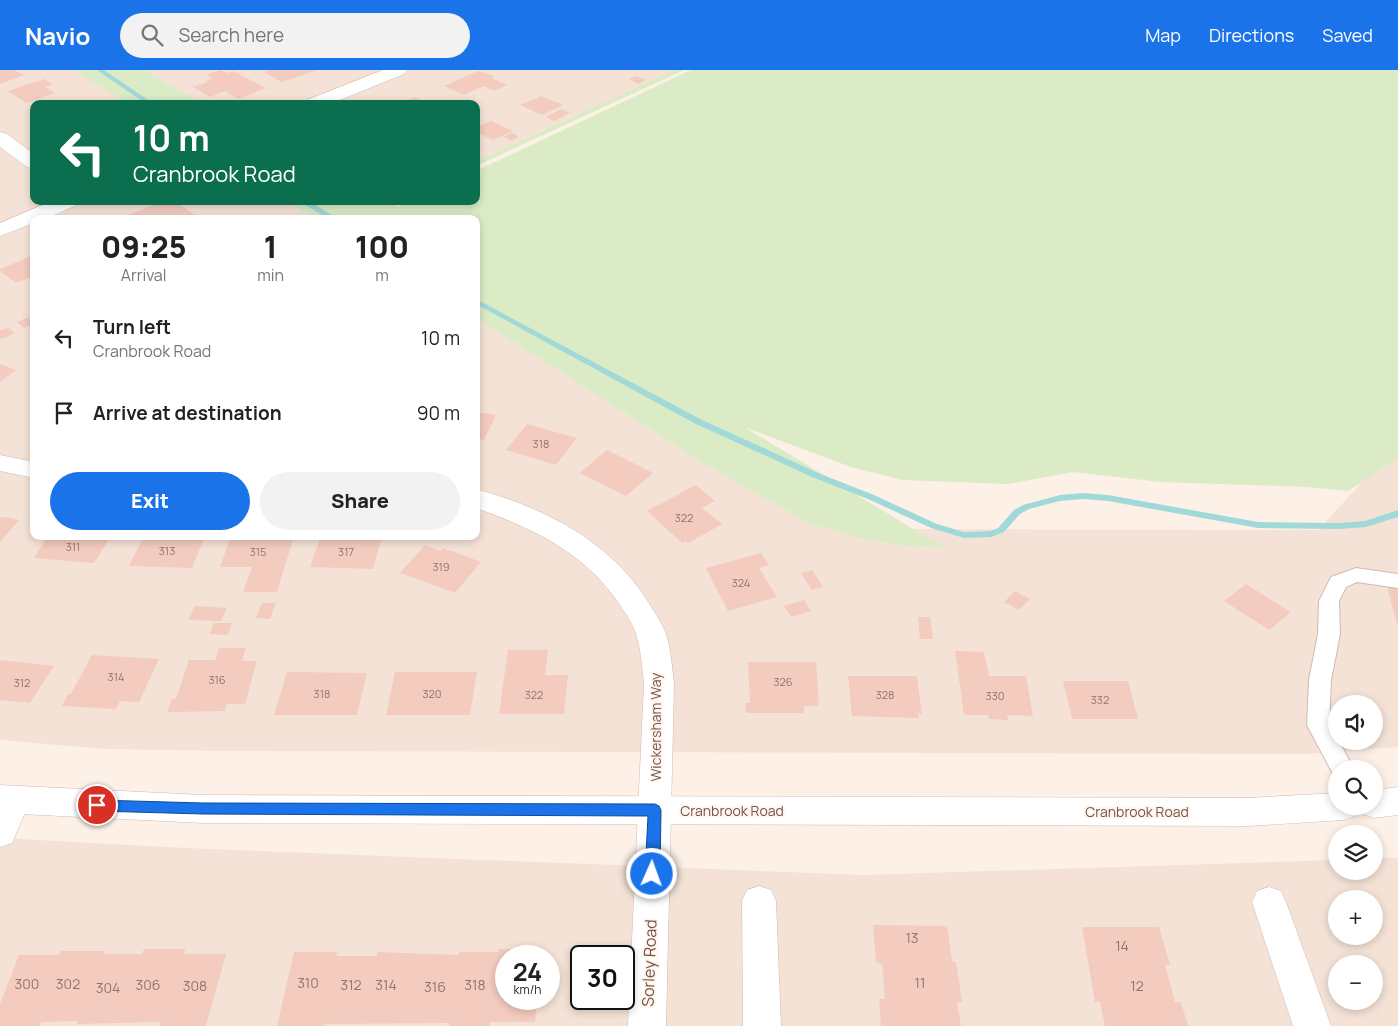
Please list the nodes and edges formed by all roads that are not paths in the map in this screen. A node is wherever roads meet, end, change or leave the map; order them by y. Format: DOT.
graph roads {
  1 [pos="398,70"];
  2 [pos="323,100"];
  3 [pos="0,138"];
  4 [pos="30,160"];
  5 [pos="60,205"];
  6 [pos="36,215"];
  7 [pos="30,218"];
  8 [pos="0,230"];
  9 [pos="0,463"];
  10 [pos="30,469"];
  11 [pos="480,499"];
  12 [pos="1398,581"];
  13 [pos="1337,760"];
  14 [pos="7,800"];
  15 [pos="1398,801"];
  16 [pos="1383,803"];
  17 [pos="1328,807"];
  18 [pos="655,810"];
  19 [pos="0,833"];
  20 [pos="759,901"];
  21 [pos="1269,902"];
  22 [pos="647,1026"];
  23 [pos="762,1026"];
  24 [pos="1312,1026"];
  1 -- 2 [label="street"];
  3 -- 4 [label="street"];
  5 -- 6 [label="street"];
  7 -- 8 [label="street"];
  9 -- 10 [label="street"];
  11 -- 18 [label="street, Wickersham Way"];
  12 -- 13 [label="lane"];
  14 -- 18 [label="street, Cranbrook Road"];
  14 -- 19 [label="street"];
  15 -- 16 [label="street"];
  17 -- 18 [label="street, Cranbrook Road"];
  18 -- 22 [label="street, Sorley Road"];
  20 -- 23 [label="street"];
  21 -- 24 [label="street"];
}
